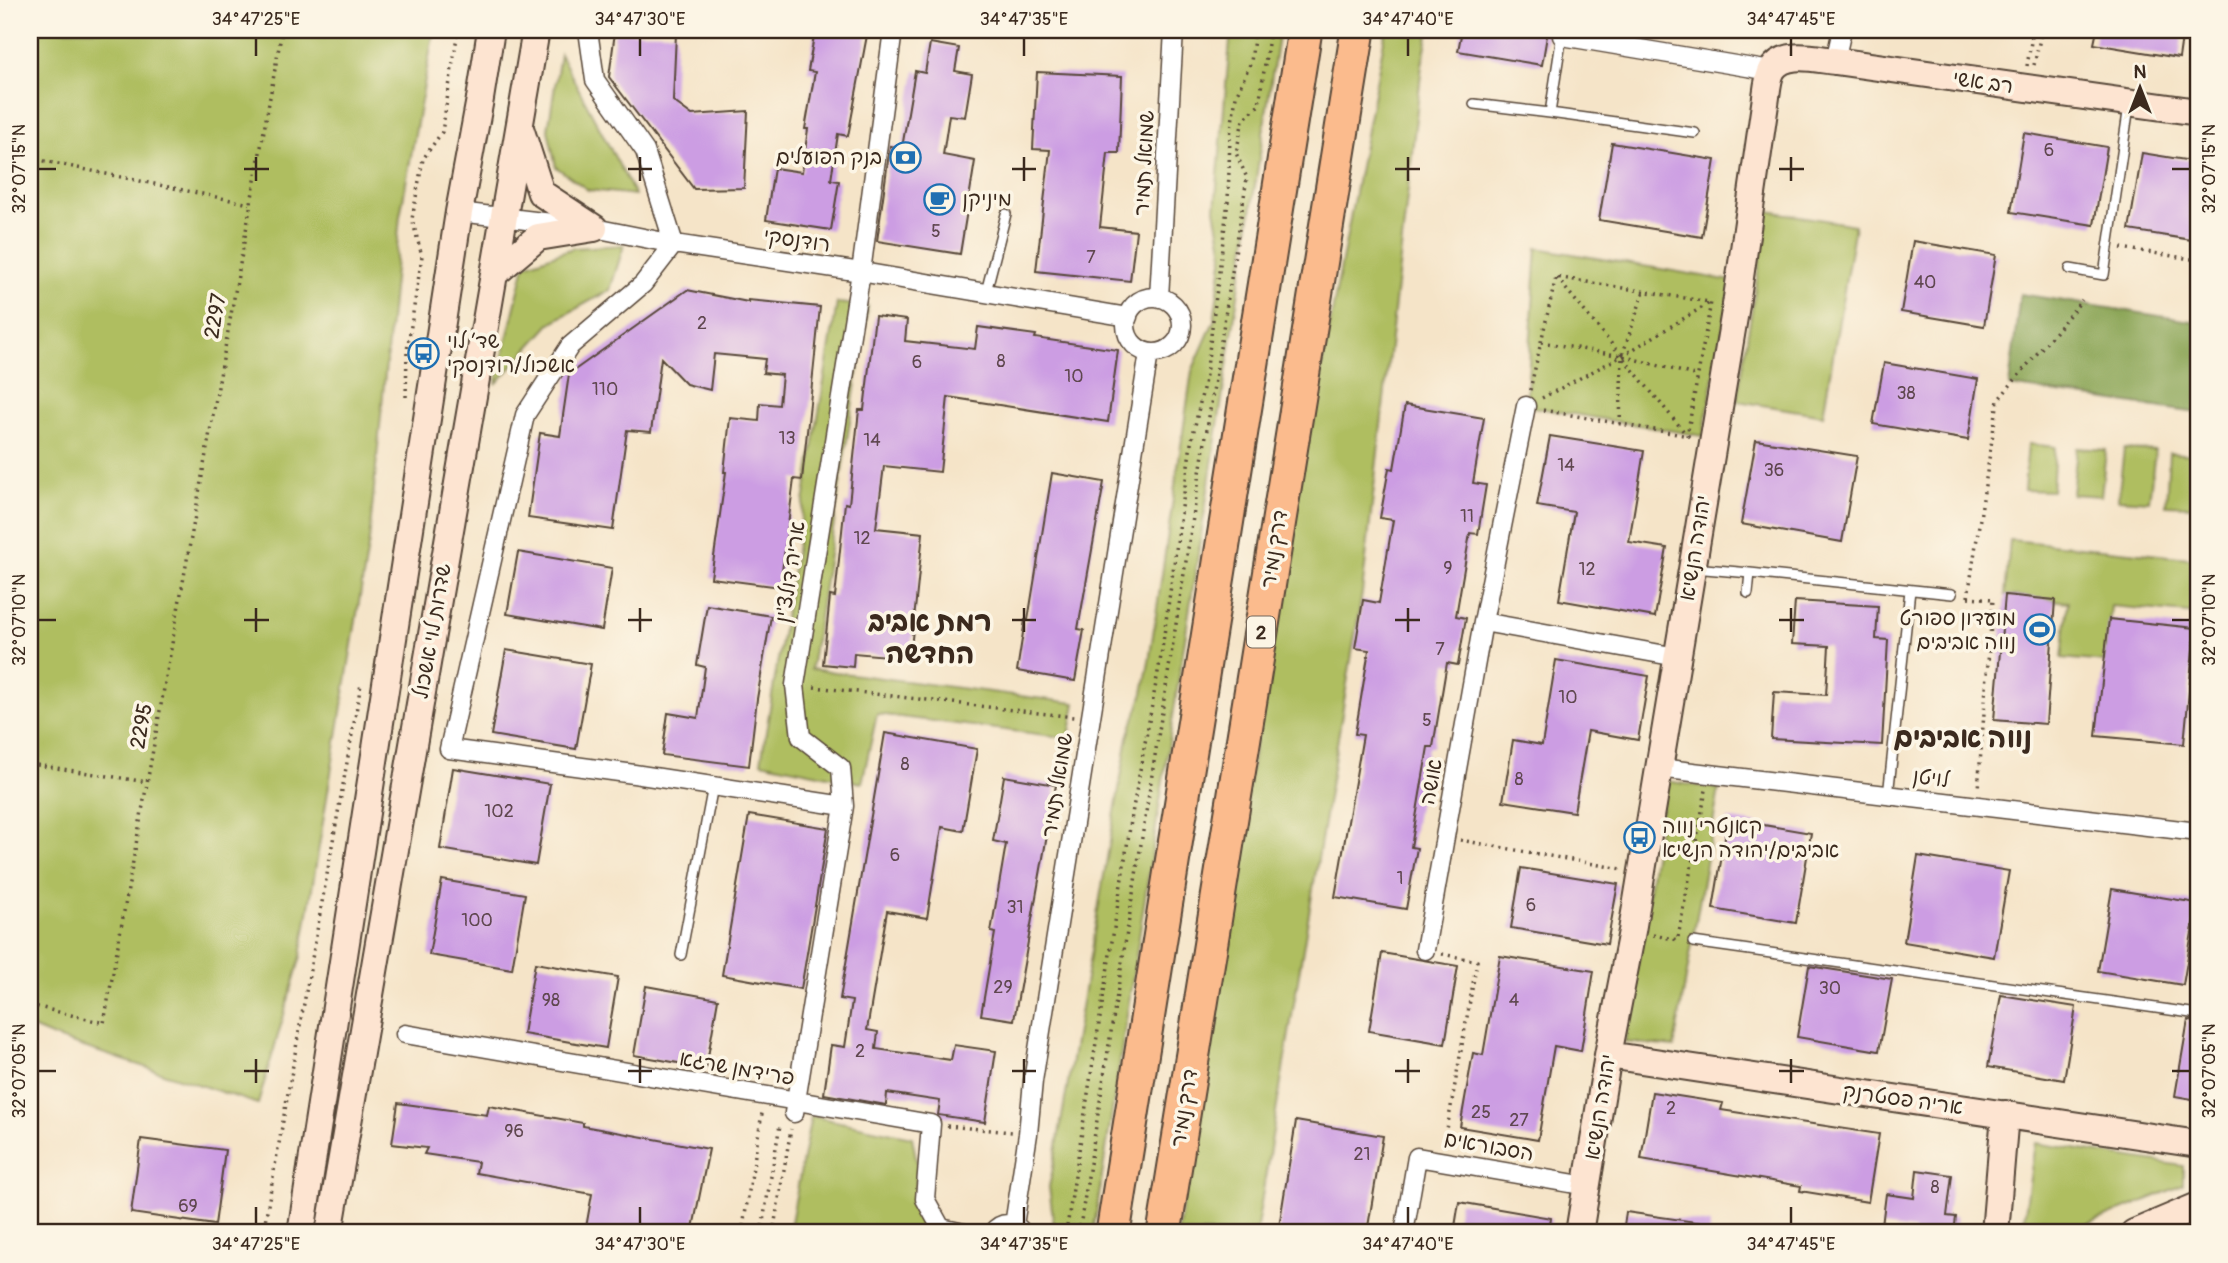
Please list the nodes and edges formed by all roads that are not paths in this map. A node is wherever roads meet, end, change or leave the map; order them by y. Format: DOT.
graph roads {
  1 [pos="491,30"];
  2 [pos="536,30"];
  3 [pos="588,30"];
  4 [pos="893,30"];
  5 [pos="1174,30"];
  6 [pos="1305,30"];
  7 [pos="1358,30"];
  8 [pos="1842,30"];
  9 [pos="1562,33"];
  10 [pos="1835,61"];
  11 [pos="1771,71"];
  12 [pos="2130,101"];
  13 [pos="1474,104"];
  14 [pos="2198,112"];
  15 [pos="1550,113"];
  16 [pos="520,126"];
  17 [pos="1695,133"];
  18 [pos="459,212"];
  19 [pos="1006,214"];
  20 [pos="505,218"];
  21 [pos="594,228"];
  22 [pos="674,244"];
  23 [pos="2070,270"];
  24 [pos="861,272"];
  25 [pos="495,273"];
  26 [pos="986,292"];
  27 [pos="1159,298"];
  28 [pos="1128,317"];
  29 [pos="1149,353"];
  30 [pos="1526,407"];
  31 [pos="1692,568"];
  32 [pos="1750,573"];
  33 [pos="1910,590"];
  34 [pos="1748,593"];
  35 [pos="1952,594"];
  36 [pos="1483,622"];
  37 [pos="1677,657"];
  38 [pos="1659,768"];
  39 [pos="713,786"];
  40 [pos="1888,796"];
  41 [pos="844,806"];
  42 [pos="2198,832"];
  43 [pos="1693,942"];
  44 [pos="1425,950"];
  45 [pos="681,955"];
  46 [pos="2198,1014"];
  47 [pos="405,1034"];
  48 [pos="1608,1055"];
  49 [pos="790,1113"];
  50 [pos="2005,1114"];
  51 [pos="2198,1144"];
  52 [pos="1587,1186"];
  53 [pos="2198,1206"];
  54 [pos="1019,1229"];
  55 [pos="301,1233"];
  56 [pos="329,1233"];
  57 [pos="964,1233"];
  58 [pos="992,1233"];
  59 [pos="1112,1233"];
  60 [pos="1164,1233"];
  61 [pos="1404,1233"];
  62 [pos="1579,1233"];
  63 [pos="1995,1233"];
  64 [pos="2134,1233"];
  1 -- 18 [label="street, שדרות לוי אשכול"];
  2 -- 16 [label="street, שדרות לוי אשכול"];
  3 -- 22 [label="street"];
  4 -- 24 [label="street, אריה דולצ'ין"];
  5 -- 27 [label="street, שמואל תמיר"];
  6 -- 59 [label="highway"];
  7 -- 60 [label="highway, דרך נמיר / 2"];
  8 -- 10 [label="street"];
  9 -- 11 [label="street"];
  9 -- 15 [label="lane"];
  10 -- 11 [label="street, רב אשי"];
  10 -- 12 [label="street, רב אשי"];
  11 -- 31 [label="street, יהודה הנשיא"];
  12 -- 14 [label="street, רב אשי"];
  12 -- 23 [label="lane"];
  13 -- 15 [label="lane"];
  15 -- 17 [label="lane"];
  16 -- 20 [label="street, שדרות לוי אשכול"];
  16 -- 21 [label="street"];
  18 -- 20 [label="street, רודנסקי"];
  18 -- 55 [label="street, שדרות לוי אשכול"];
  19 -- 26 [label="lane"];
  20 -- 21 [label="street, רודנסקי"];
  20 -- 25 [label="street, שדרות לוי אשכול"];
  21 -- 22 [label="street, רודנסקי"];
  21 -- 25 [label="street"];
  22 -- 24 [label="street, רודנסקי"];
  22 -- 39 [label="street, שדרות לוי אשכול"];
  24 -- 26 [label="street, רודנסקי"];
  24 -- 41 [label="street, אריה דולצ'ין"];
  25 -- 56 [label="street, שדרות לוי אשכול"];
  26 -- 28 [label="street, רודנסקי"];
  27 -- 28 [label="street"];
  27 -- 29 [label="street"];
  28 -- 29 [label="street"];
  29 -- 54 [label="street, שמואל תמיר"];
  30 -- 36 [label="street, אושה"];
  31 -- 32 [label="lane"];
  31 -- 37 [label="street, יהודה הנשיא"];
  32 -- 33 [label="lane"];
  32 -- 34 [label="lane"];
  33 -- 35 [label="lane"];
  33 -- 40 [label="lane"];
  36 -- 37 [label="street"];
  36 -- 44 [label="street, אושה"];
  37 -- 38 [label="street, יהודה הנשיא"];
  38 -- 40 [label="street, לויטן"];
  38 -- 48 [label="street, יהודה הנשיא"];
  39 -- 41 [label="street"];
  39 -- 45 [label="lane"];
  40 -- 42 [label="street, לויטן"];
  41 -- 49 [label="street, אריה דולצ'ין"];
  43 -- 46 [label="lane"];
  47 -- 49 [label="street, פרידמן שרגא"];
  48 -- 50 [label="street, אריה פסטרנק"];
  48 -- 52 [label="street, יהודה הנשיא"];
  49 -- 57 [label="street, פרידמן שרגא"];
  50 -- 51 [label="street, אריה פסטרנק"];
  50 -- 63 [label="street"];
  52 -- 61 [label="street, הסבוראים"];
  52 -- 62 [label="street, יהודה הנשיא"];
  53 -- 64 [label="street"];
  54 -- 58 [label="street"];
}
